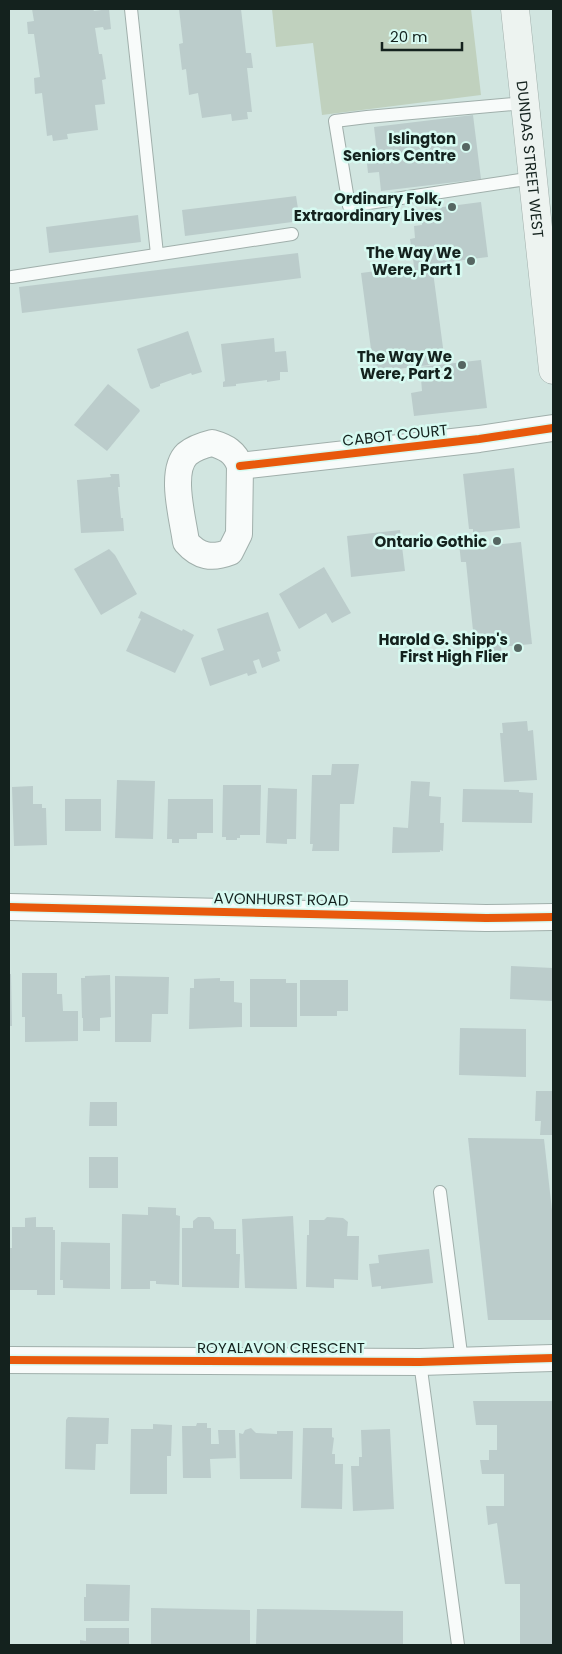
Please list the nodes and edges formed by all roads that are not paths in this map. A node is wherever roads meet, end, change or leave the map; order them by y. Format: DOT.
graph roads {
  1 [pos="131,9"];
  2 [pos="515,9"];
  3 [pos="525,103"];
  4 [pos="533,178"];
  5 [pos="292,234"];
  6 [pos="157,254"];
  7 [pos="12,277"];
  8 [pos="553,370"];
  9 [pos="553,428"];
  10 [pos="240,466"];
  11 [pos="9,906"];
  12 [pos="553,916"];
  13 [pos="440,1192"];
  14 [pos="553,1358"];
  15 [pos="9,1360"];
  16 [pos="462,1361"];
  17 [pos="420,1362"];
  18 [pos="9,1365"];
  19 [pos="458,1645"];
  1 -- 6 [label="lane"];
  2 -- 3 [label="main road, DUNDAS STREET WEST"];
  3 -- 4 [label="main road, DUNDAS STREET WEST"];
  3 -- 4 [label="lane"];
  4 -- 8 [label="main road, DUNDAS STREET WEST"];
  5 -- 6 [label="lane"];
  6 -- 7 [label="lane"];
  9 -- 10 [label="street, CABOT COURT"];
  11 -- 12 [label="street, AVONHURST ROAD"];
  13 -- 16 [label="lane"];
  14 -- 16 [label="street, ROYALAVON CRESCENT"];
  15 -- 17 [label="street, ROYALAVON CRESCENT"];
  15 -- 18 [label="street"];
  16 -- 17 [label="street, ROYALAVON CRESCENT"];
  17 -- 19 [label="lane"];
}
